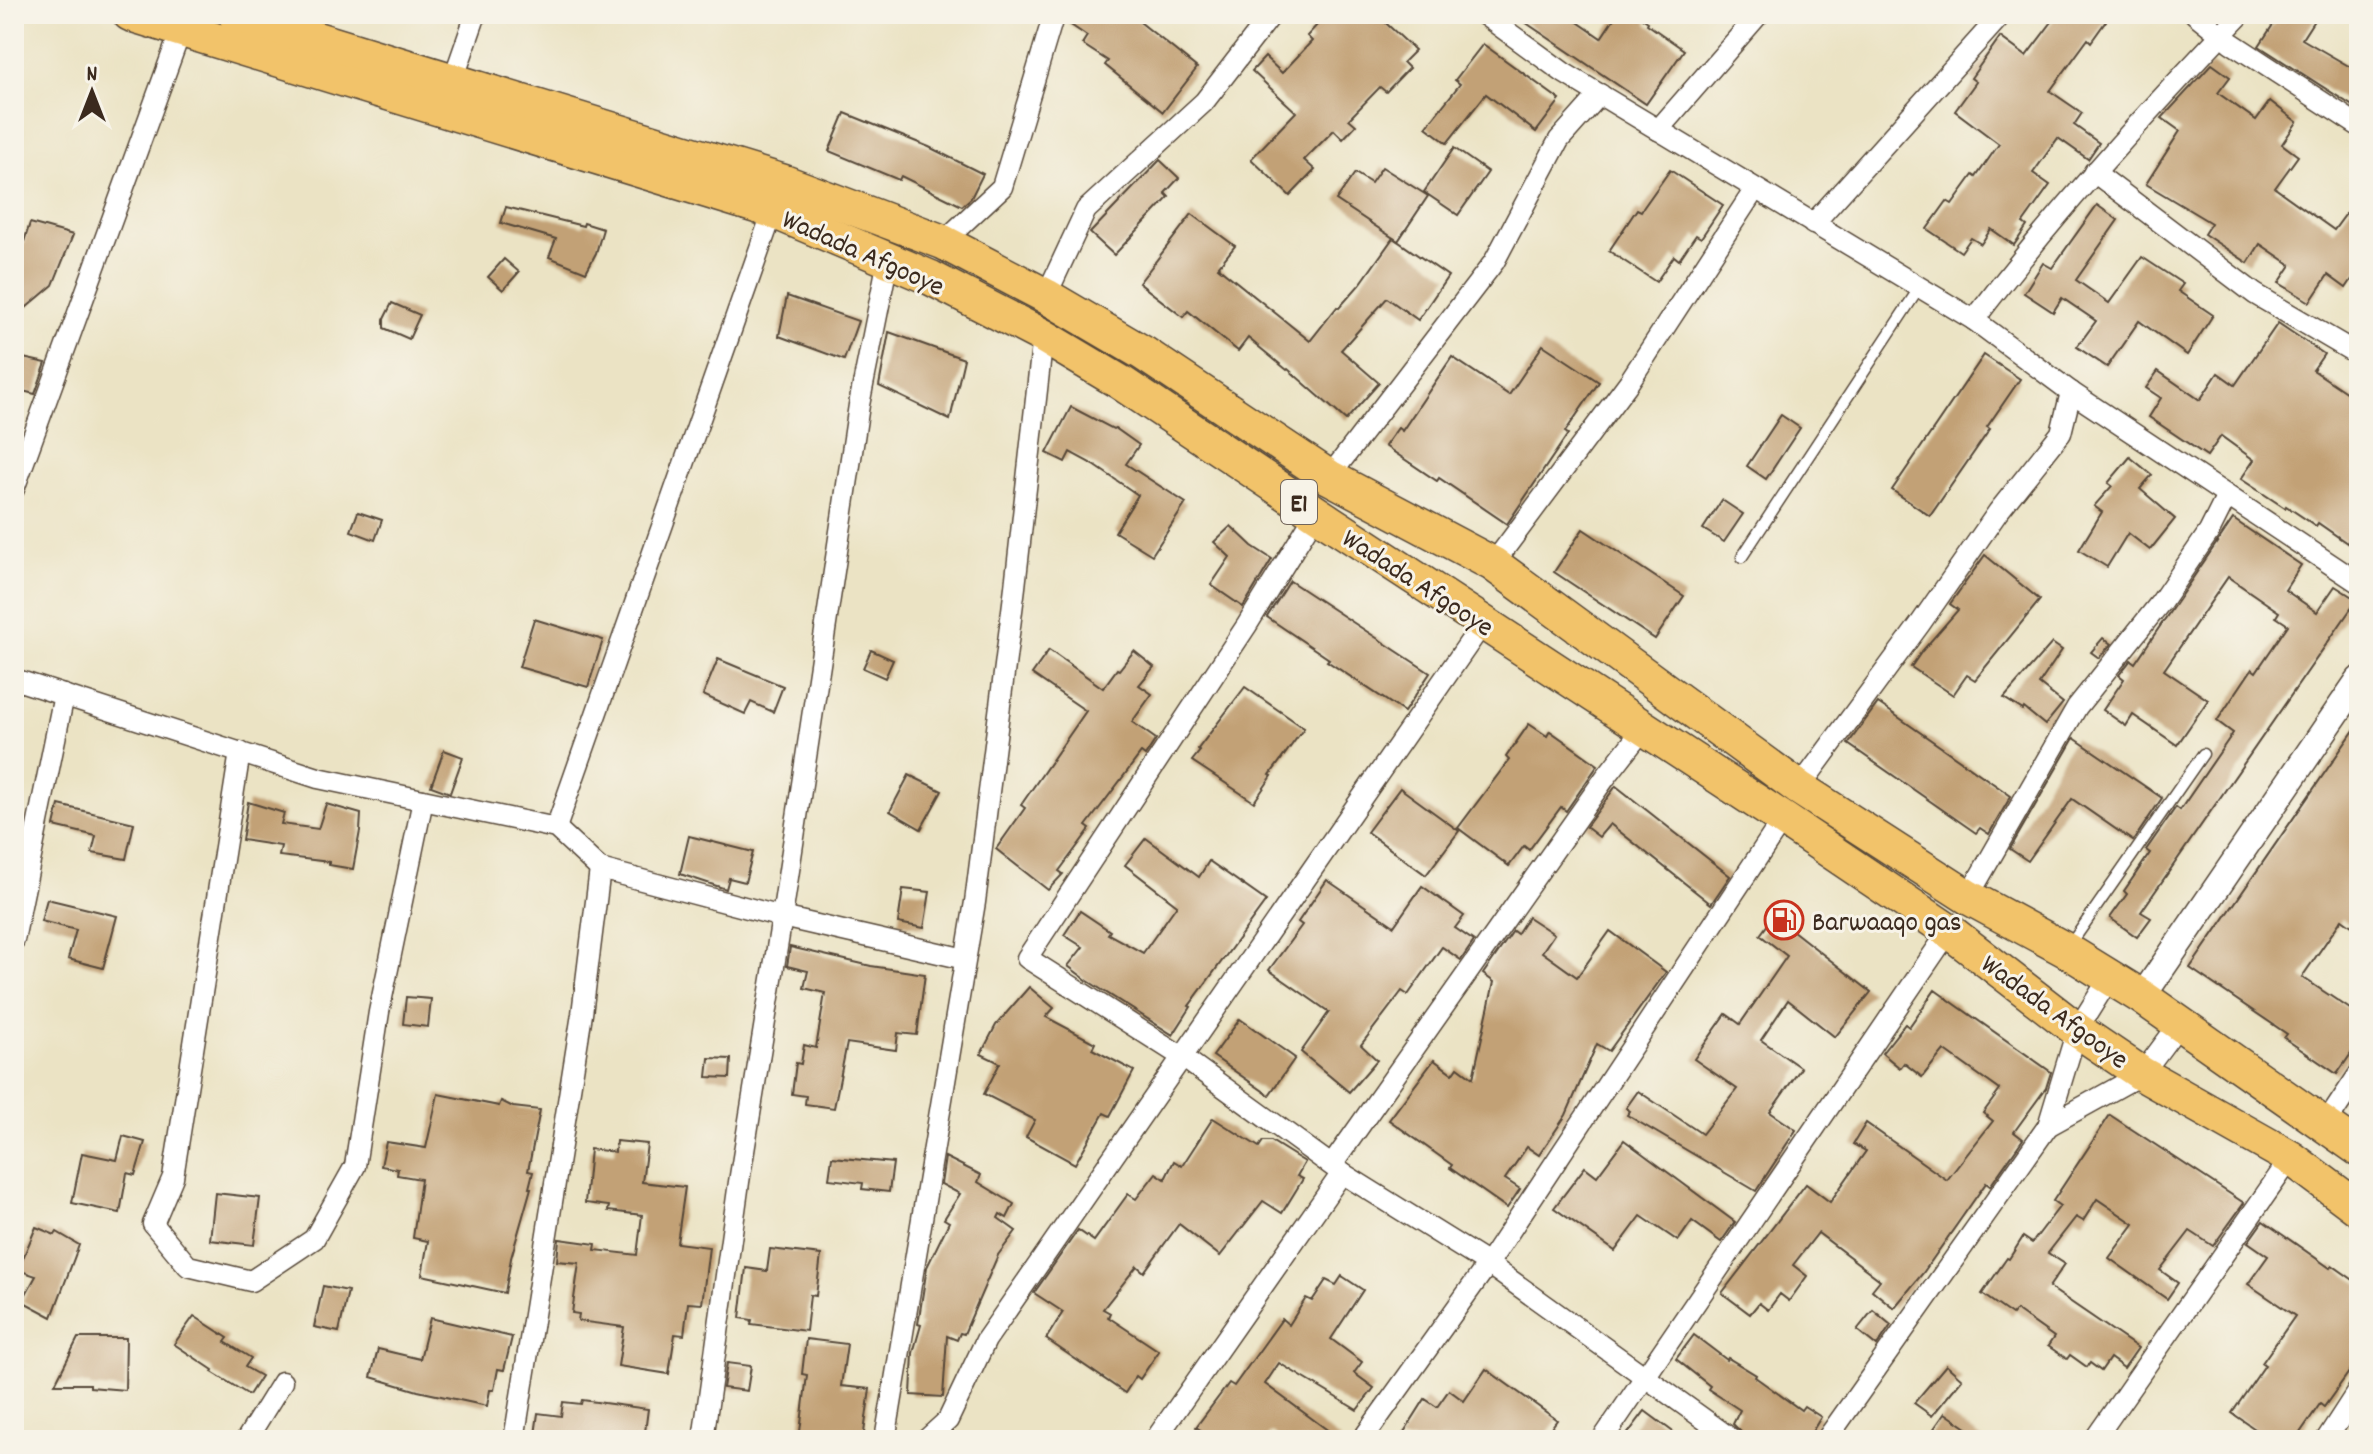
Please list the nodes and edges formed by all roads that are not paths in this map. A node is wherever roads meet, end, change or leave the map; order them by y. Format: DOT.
graph roads {
  1 [pos="130,14"];
  2 [pos="235,14"];
  3 [pos="476,14"];
  4 [pos="1054,14"];
  5 [pos="1272,14"];
  6 [pos="1759,14"];
  7 [pos="2002,14"];
  8 [pos="2195,14"];
  9 [pos="2241,14"];
  10 [pos="1490,16"];
  11 [pos="295,23"];
  12 [pos="181,30"];
  13 [pos="2222,33"];
  14 [pos="453,80"];
  15 [pos="1600,94"];
  16 [pos="2359,126"];
  17 [pos="1658,130"];
  18 [pos="2094,172"];
  19 [pos="1755,189"];
  20 [pos="773,211"];
  21 [pos="1813,224"];
  22 [pos="943,242"];
  23 [pos="888,260"];
  24 [pos="1920,287"];
  25 [pos="1046,296"];
  26 [pos="1974,320"];
  27 [pos="1043,336"];
  28 [pos="2359,355"];
  29 [pos="2071,392"];
  30 [pos="1329,477"];
  31 [pos="14,489"];
  32 [pos="2227,496"];
  33 [pos="1316,513"];
  34 [pos="1742,557"];
  35 [pos="1493,564"];
  36 [pos="2359,583"];
  37 [pos="1483,623"];
  38 [pos="14,679"];
  39 [pos="2359,680"];
  40 [pos="64,695"];
  41 [pos="1644,728"];
  42 [pos="240,752"];
  43 [pos="2203,754"];
  44 [pos="1799,788"];
  45 [pos="423,800"];
  46 [pos="1783,819"];
  47 [pos="556,828"];
  48 [pos="600,869"];
  49 [pos="1968,897"];
  50 [pos="782,917"];
  51 [pos="1949,931"];
  52 [pos="14,940"];
  53 [pos="2066,950"];
  54 [pos="965,959"];
  55 [pos="2110,977"];
  56 [pos="2142,997"];
  57 [pos="2180,1023"];
  58 [pos="2077,1030"];
  59 [pos="1181,1056"];
  60 [pos="2142,1074"];
  61 [pos="2359,1074"];
  62 [pos="2325,1125"];
  63 [pos="2048,1126"];
  64 [pos="2359,1149"];
  65 [pos="2291,1158"];
  66 [pos="1337,1169"];
  67 [pos="2359,1209"];
  68 [pos="1488,1264"];
  69 [pos="1645,1377"];
  70 [pos="282,1382"];
  71 [pos="2359,1389"];
  72 [pos="246,1440"];
  73 [pos="514,1440"];
  74 [pos="703,1440"];
  75 [pos="885,1440"];
  76 [pos="926,1440"];
  77 [pos="1155,1440"];
  78 [pos="1362,1440"];
  79 [pos="1602,1440"];
  80 [pos="1733,1440"];
  81 [pos="1826,1440"];
  82 [pos="2094,1440"];
  83 [pos="2326,1440"];
  1 -- 12 [label="highway, Wadada Afgooye / E1"];
  2 -- 11 [label="highway, Wadada Afgooye / E1"];
  3 -- 14 [label="street"];
  4 -- 22 [label="street"];
  5 -- 25 [label="street"];
  6 -- 17 [label="street"];
  7 -- 21 [label="street"];
  8 -- 13 [label="street"];
  9 -- 13 [label="street"];
  10 -- 15 [label="street"];
  11 -- 14 [label="highway, Wadada Afgooye / E1"];
  12 -- 20 [label="highway, Wadada Afgooye / E1"];
  12 -- 31 [label="street"];
  13 -- 16 [label="street"];
  13 -- 18 [label="street"];
  14 -- 22 [label="highway, Wadada Afgooye / E1"];
  15 -- 17 [label="street"];
  15 -- 30 [label="street"];
  17 -- 19 [label="street"];
  18 -- 26 [label="street"];
  18 -- 28 [label="street"];
  19 -- 21 [label="street"];
  19 -- 35 [label="street"];
  20 -- 23 [label="highway, Wadada Afgooye / E1"];
  20 -- 47 [label="street"];
  21 -- 24 [label="street"];
  22 -- 25 [label="highway, Wadada Afgooye / E1"];
  23 -- 27 [label="highway, Wadada Afgooye / E1"];
  23 -- 50 [label="street"];
  24 -- 26 [label="street"];
  24 -- 34 [label="lane"];
  25 -- 30 [label="highway, Wadada Afgooye / E1"];
  26 -- 29 [label="street"];
  27 -- 33 [label="highway, Wadada Afgooye / E1"];
  27 -- 54 [label="street"];
  29 -- 32 [label="street"];
  29 -- 44 [label="street"];
  30 -- 35 [label="highway, Wadada Afgooye / E1"];
  32 -- 36 [label="street"];
  32 -- 49 [label="street"];
  33 -- 37 [label="highway, Wadada Afgooye / E1"];
  33 -- 59 [label="street"];
  35 -- 44 [label="highway, Wadada Afgooye / E1"];
  37 -- 41 [label="highway, Wadada Afgooye / E1"];
  37 -- 59 [label="street"];
  38 -- 40 [label="street"];
  39 -- 56 [label="street"];
  40 -- 42 [label="street"];
  40 -- 52 [label="street"];
  41 -- 46 [label="highway, Wadada Afgooye / E1"];
  41 -- 66 [label="street"];
  42 -- 45 [label="street"];
  42 -- 45 [label="street"];
  43 -- 53 [label="lane"];
  44 -- 49 [label="highway, Wadada Afgooye / E1"];
  45 -- 47 [label="street"];
  46 -- 51 [label="highway, Wadada Afgooye / E1"];
  46 -- 68 [label="street"];
  47 -- 48 [label="street"];
  48 -- 50 [label="street"];
  48 -- 73 [label="street"];
  49 -- 53 [label="highway, Wadada Afgooye / E1"];
  50 -- 54 [label="street"];
  50 -- 74 [label="street"];
  51 -- 58 [label="highway, Wadada Afgooye / E1"];
  51 -- 69 [label="street"];
  53 -- 55 [label="highway, Wadada Afgooye / E1"];
  54 -- 75 [label="street"];
  55 -- 56 [label="highway, Wadada Afgooye / E1"];
  55 -- 58 [label="street"];
  56 -- 57 [label="highway, Wadada Afgooye / E1"];
  57 -- 60 [label="street"];
  57 -- 62 [label="highway, Wadada Afgooye / E1"];
  58 -- 60 [label="highway, Wadada Afgooye / E1"];
  58 -- 63 [label="street"];
  59 -- 66 [label="street"];
  59 -- 76 [label="street"];
  60 -- 63 [label="street"];
  60 -- 65 [label="highway, Wadada Afgooye / E1"];
  61 -- 62 [label="street"];
  62 -- 64 [label="highway, Wadada Afgooye / E1"];
  63 -- 81 [label="street"];
  65 -- 67 [label="highway, Wadada Afgooye / E1"];
  65 -- 82 [label="street"];
  66 -- 68 [label="street"];
  66 -- 77 [label="street"];
  68 -- 69 [label="street"];
  68 -- 78 [label="street"];
  69 -- 79 [label="street"];
  69 -- 80 [label="street"];
  70 -- 72 [label="street"];
  71 -- 83 [label="street"];
}
